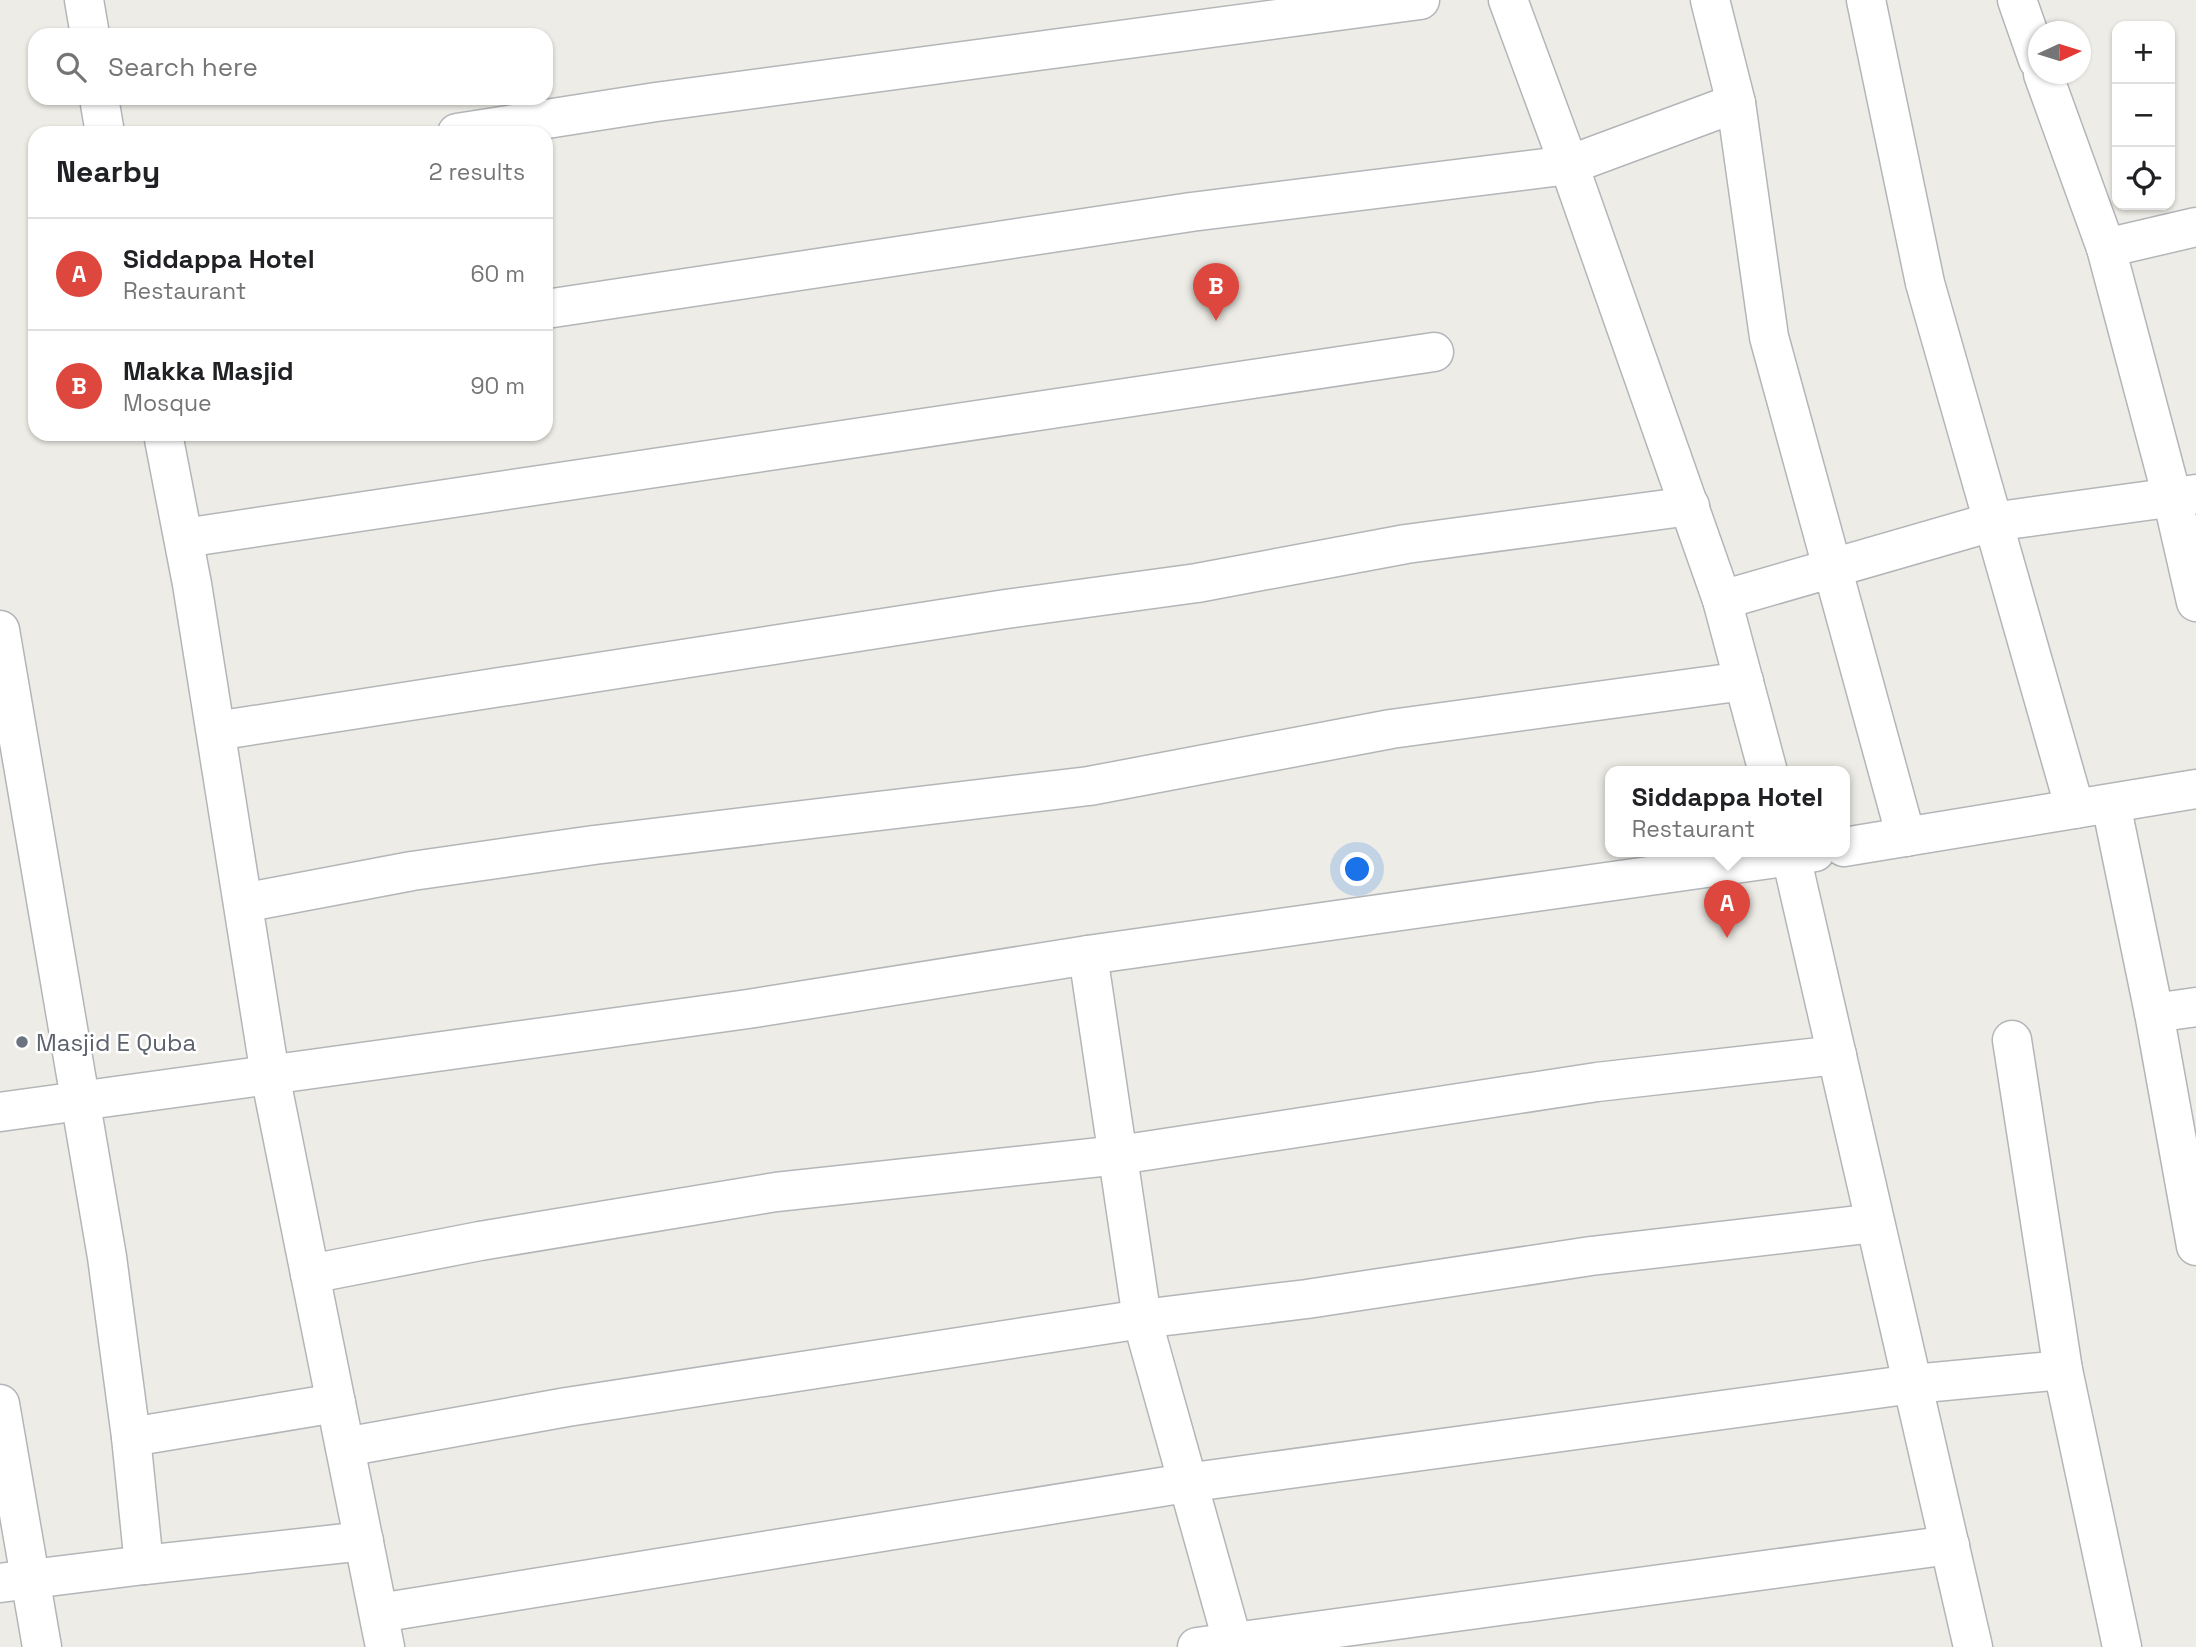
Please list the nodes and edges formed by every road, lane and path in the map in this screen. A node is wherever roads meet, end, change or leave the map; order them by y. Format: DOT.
graph roads {
  1 [pos="1420,0"];
  2 [pos="1508,0"];
  3 [pos="1710,0"];
  4 [pos="1866,0"];
  5 [pos="2017,0"];
  6 [pos="2028,30"];
  7 [pos="2047,84"];
  8 [pos="1736,103"];
  9 [pos="100,105"];
  10 [pos="104,126"];
  11 [pos="502,126"];
  12 [pos="1569,165"];
  13 [pos="2196,227"];
  14 [pos="2106,248"];
  15 [pos="553,308"];
  16 [pos="1434,352"];
  17 [pos="164,441"];
  18 [pos="2184,496"];
  19 [pos="1690,506"];
  20 [pos="1992,522"];
  21 [pos="184,538"];
  22 [pos="1831,568"];
  23 [pos="1722,600"];
  24 [pos="2196,602"];
  25 [pos="0,630"];
  26 [pos="1744,681"];
  27 [pos="216,731"];
  28 [pos="1766,766"];
  29 [pos="2196,789"];
  30 [pos="2093,806"];
  31 [pos="1906,837"];
  32 [pos="1850,846"];
  33 [pos="1778,857"];
  34 [pos="1800,857"];
  35 [pos="243,903"];
  36 [pos="1088,955"];
  37 [pos="2196,1007"];
  38 [pos="2154,1013"];
  39 [pos="2012,1040"];
  40 [pos="1837,1055"];
  41 [pos="270,1075"];
  42 [pos="79,1101"];
  43 [pos="0,1112"];
  44 [pos="1119,1155"];
  45 [pos="1875,1223"];
  46 [pos="2196,1246"];
  47 [pos="310,1274"];
  48 [pos="1142,1319"];
  49 [pos="2063,1370"];
  50 [pos="1913,1384"];
  51 [pos="336,1403"];
  52 [pos="0,1404"];
  53 [pos="131,1437"];
  54 [pos="345,1447"];
  55 [pos="4,1450"];
  56 [pos="1186,1483"];
  57 [pos="364,1541"];
  58 [pos="1950,1545"];
  59 [pos="144,1566"];
  60 [pos="15,1581"];
  61 [pos="382,1630"];
  62 [pos="1221,1645"];
  63 [pos="42,1647"];
  64 [pos="1973,1647"];
  65 [pos="2122,1647"];
  1 -- 11 [label="street"];
  2 -- 12 [label="street"];
  3 -- 8 [label="street"];
  4 -- 20 [label="street"];
  5 -- 6 [label="street"];
  7 -- 14 [label="street"];
  8 -- 12 [label="street"];
  8 -- 22 [label="street"];
  9 -- 10 [label="street"];
  12 -- 15 [label="street"];
  12 -- 19 [label="street"];
  13 -- 14 [label="street"];
  14 -- 18 [label="street"];
  16 -- 21 [label="street"];
  17 -- 21 [label="street"];
  18 -- 20 [label="street"];
  18 -- 24 [label="street"];
  19 -- 23 [label="street"];
  19 -- 27 [label="street"];
  20 -- 22 [label="street"];
  20 -- 30 [label="street"];
  21 -- 27 [label="street"];
  22 -- 23 [label="street"];
  22 -- 31 [label="street"];
  23 -- 26 [label="street"];
  25 -- 42 [label="street"];
  26 -- 28 [label="street"];
  26 -- 35 [label="street"];
  27 -- 35 [label="street"];
  29 -- 30 [label="street"];
  30 -- 31 [label="street"];
  30 -- 38 [label="street"];
  31 -- 32 [label="street"];
  33 -- 36 [label="street"];
  34 -- 40 [label="street"];
  35 -- 41 [label="street"];
  36 -- 41 [label="street"];
  36 -- 44 [label="street"];
  37 -- 38 [label="street"];
  38 -- 46 [label="street"];
  39 -- 49 [label="street"];
  40 -- 44 [label="street"];
  40 -- 45 [label="street"];
  41 -- 42 [label="street"];
  41 -- 47 [label="street"];
  42 -- 43 [label="street"];
  42 -- 53 [label="street"];
  44 -- 47 [label="street"];
  44 -- 48 [label="street"];
  45 -- 48 [label="street"];
  45 -- 50 [label="street"];
  47 -- 51 [label="street"];
  48 -- 54 [label="street"];
  48 -- 56 [label="street"];
  49 -- 50 [label="street"];
  49 -- 65 [label="street"];
  50 -- 56 [label="street"];
  50 -- 58 [label="street"];
  51 -- 53 [label="street"];
  51 -- 54 [label="street"];
  52 -- 55 [label="street"];
  53 -- 59 [label="street"];
  54 -- 57 [label="street"];
  55 -- 60 [label="street"];
  56 -- 61 [label="street"];
  56 -- 62 [label="street"];
  57 -- 59 [label="street"];
  57 -- 61 [label="street"];
  58 -- 62 [label="street"];
  58 -- 64 [label="street"];
  59 -- 60 [label="street"];
  60 -- 63 [label="street"];
}
